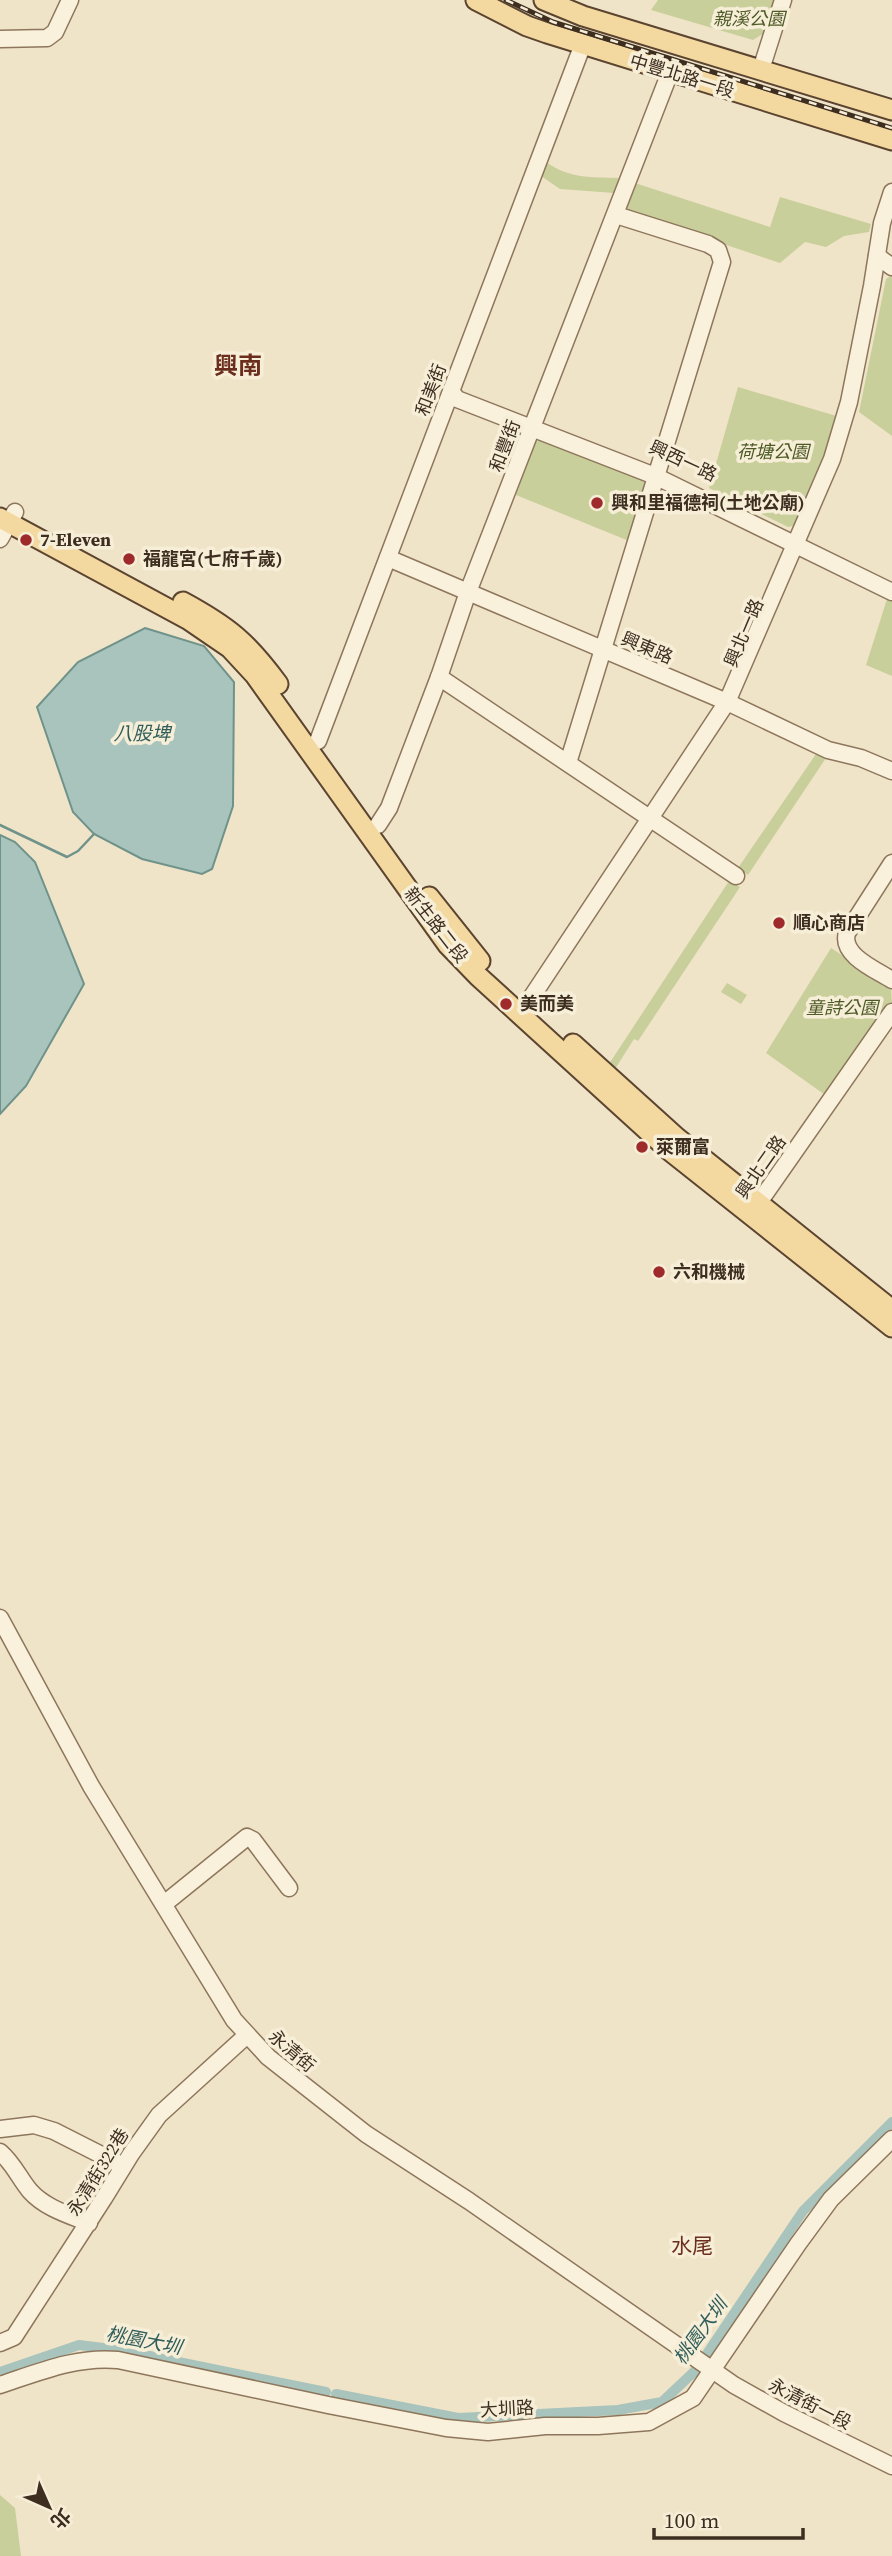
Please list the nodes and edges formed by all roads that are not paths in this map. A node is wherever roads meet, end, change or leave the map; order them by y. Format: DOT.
graph roads {
  1 [pos="71,0"];
  2 [pos="476,0"];
  3 [pos="544,0"];
  4 [pos="783,0"];
  5 [pos="0,39"];
  6 [pos="580,52"];
  7 [pos="764,60"];
  8 [pos="667,80"];
  9 [pos="892,110"];
  10 [pos="892,140"];
  11 [pos="892,192"];
  12 [pos="616,215"];
  13 [pos="892,215"];
  14 [pos="886,259"];
  15 [pos="451,391"];
  16 [pos="534,424"];
  17 [pos="656,472"];
  18 [pos="5,519"];
  19 [pos="800,542"];
  20 [pos="388,558"];
  21 [pos="892,584"];
  22 [pos="468,592"];
  23 [pos="892,592"];
  24 [pos="604,650"];
  25 [pos="439,677"];
  26 [pos="730,704"];
  27 [pos="318,741"];
  28 [pos="568,763"];
  29 [pos="892,771"];
  30 [pos="653,820"];
  31 [pos="378,825"];
  32 [pos="892,863"];
  33 [pos="736,876"];
  34 [pos="892,980"];
  35 [pos="528,1010"];
  36 [pos="892,1012"];
  37 [pos="892,1026"];
  38 [pos="758,1210"];
  39 [pos="892,1310"];
  40 [pos="892,1327"];
  41 [pos="0,1618"];
  42 [pos="289,1888"];
  43 [pos="164,1904"];
  44 [pos="247,2035"];
  45 [pos="0,2129"];
  46 [pos="892,2139"];
  47 [pos="0,2152"];
  48 [pos="124,2166"];
  49 [pos="89,2223"];
  50 [pos="0,2343"];
  51 [pos="712,2371"];
  52 [pos="0,2385"];
  53 [pos="892,2466"];
  1 -- 5 [label="street"];
  2 -- 10 [label="main road, 中豐北路一段"];
  3 -- 9 [label="main road, 中豐北路一段"];
  4 -- 7 [label="street"];
  6 -- 15 [label="street, 和美街"];
  8 -- 12 [label="street, 和豐街"];
  11 -- 14 [label="street"];
  12 -- 16 [label="street, 和豐街"];
  12 -- 17 [label="street"];
  13 -- 14 [label="street"];
  14 -- 19 [label="street"];
  15 -- 16 [label="street, 興西一路"];
  15 -- 20 [label="street, 和美街"];
  16 -- 17 [label="street, 興西一路"];
  16 -- 22 [label="street, 和豐街"];
  17 -- 19 [label="street, 興西一路"];
  17 -- 24 [label="street"];
  18 -- 27 [label="main road, 新生路二段"];
  18 -- 35 [label="main road, 新生路二段"];
  19 -- 21 [label="street, 興西一路"];
  19 -- 23 [label="street"];
  19 -- 26 [label="street"];
  20 -- 22 [label="street, 興東路"];
  20 -- 27 [label="street, 和美街"];
  22 -- 24 [label="street, 興東路"];
  22 -- 25 [label="street, 和豐街"];
  24 -- 26 [label="street, 興東路"];
  24 -- 28 [label="street"];
  25 -- 28 [label="street"];
  25 -- 31 [label="street, 和豐街"];
  26 -- 29 [label="street, 興東路"];
  26 -- 30 [label="street"];
  27 -- 31 [label="main road, 新生路二段"];
  28 -- 30 [label="street"];
  30 -- 33 [label="street"];
  30 -- 35 [label="street"];
  31 -- 35 [label="main road, 新生路二段"];
  32 -- 34 [label="street"];
  35 -- 38 [label="main road, 新生路二段"];
  36 -- 38 [label="street, 興北二路"];
  37 -- 38 [label="street, 興北二路"];
  38 -- 39 [label="main road, 新生路二段"];
  38 -- 40 [label="main road, 新生路二段"];
  41 -- 43 [label="street, 永清街"];
  42 -- 43 [label="street"];
  43 -- 44 [label="street, 永清街"];
  44 -- 48 [label="street, 永清街322巷"];
  44 -- 51 [label="street, 永清街"];
  45 -- 48 [label="street"];
  46 -- 51 [label="street, 大圳路"];
  47 -- 49 [label="street"];
  48 -- 49 [label="street, 永清街322巷"];
  49 -- 50 [label="street, 永清街322巷"];
  51 -- 52 [label="street, 大圳路"];
  51 -- 53 [label="street, 永清街一段"];
}
